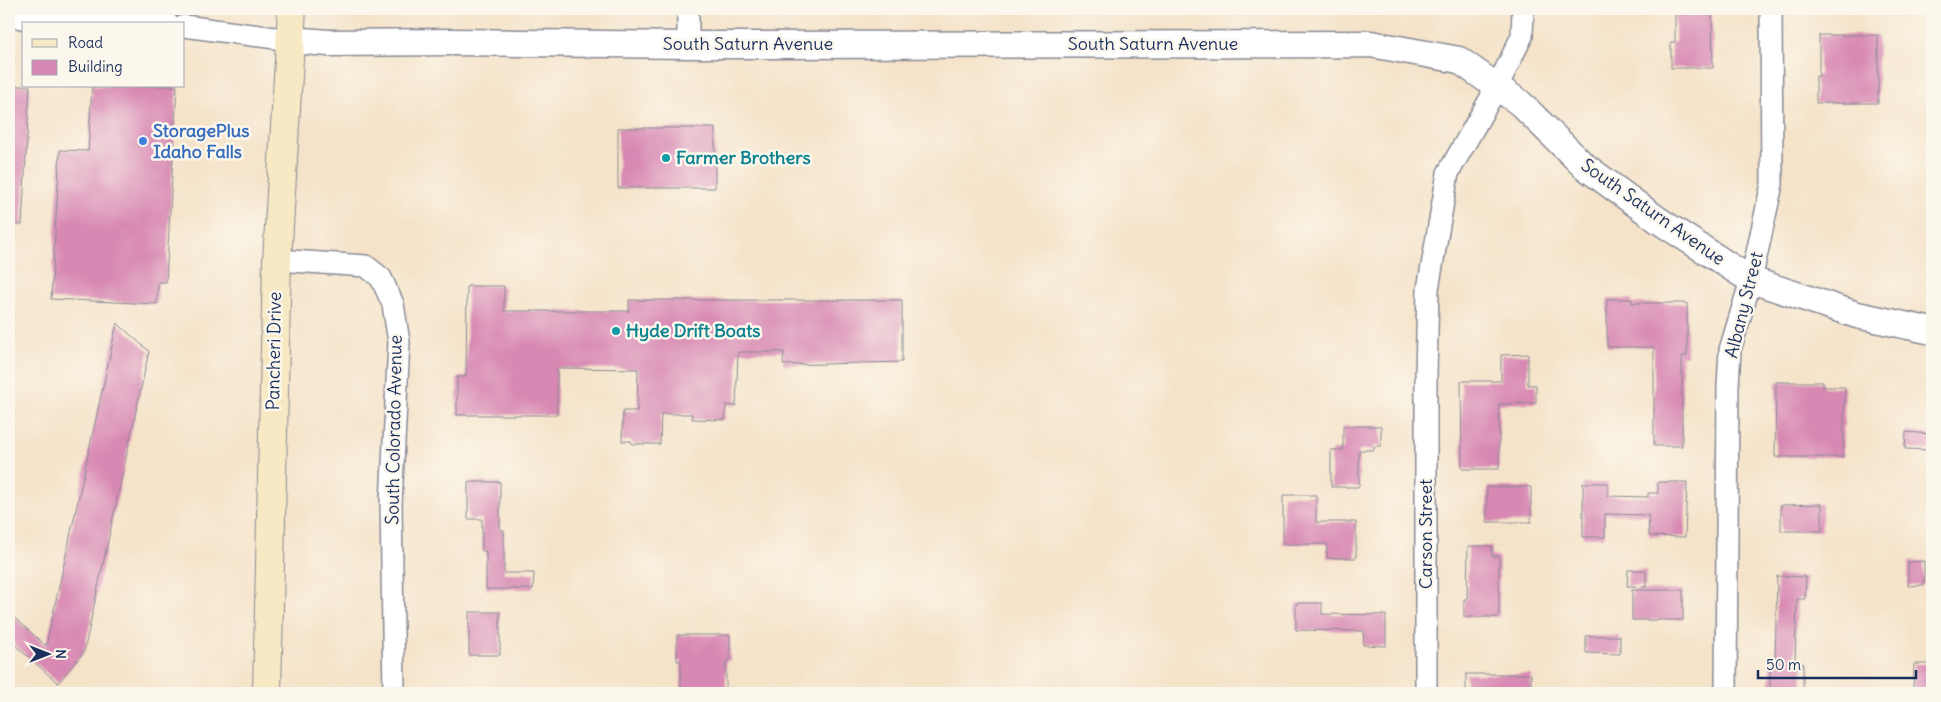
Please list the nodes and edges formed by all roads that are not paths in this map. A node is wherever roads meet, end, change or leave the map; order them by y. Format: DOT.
graph roads {
  1 [pos="292,9"];
  2 [pos="688,9"];
  3 [pos="1523,9"];
  4 [pos="1771,9"];
  5 [pos="9,15"];
  6 [pos="145,22"];
  7 [pos="185,26"];
  8 [pos="290,40"];
  9 [pos="688,44"];
  10 [pos="1497,86"];
  11 [pos="277,260"];
  12 [pos="1751,280"];
  13 [pos="1932,331"];
  14 [pos="267,693"];
  15 [pos="394,693"];
  16 [pos="1426,693"];
  17 [pos="1726,693"];
  1 -- 8 [label="main road, Pancheri Drive"];
  2 -- 9 [label="street"];
  3 -- 10 [label="street, Carson Street"];
  4 -- 12 [label="street, Albany Street"];
  5 -- 6 [label="street"];
  7 -- 8 [label="street"];
  8 -- 9 [label="street, South Saturn Avenue"];
  8 -- 11 [label="main road, Pancheri Drive"];
  9 -- 10 [label="street, South Saturn Avenue"];
  10 -- 12 [label="street, South Saturn Avenue"];
  10 -- 16 [label="street, Carson Street"];
  11 -- 14 [label="main road, Pancheri Drive"];
  11 -- 15 [label="street, South Colorado Avenue"];
  12 -- 13 [label="street, South Saturn Avenue"];
  12 -- 17 [label="street, Albany Street"];
}
